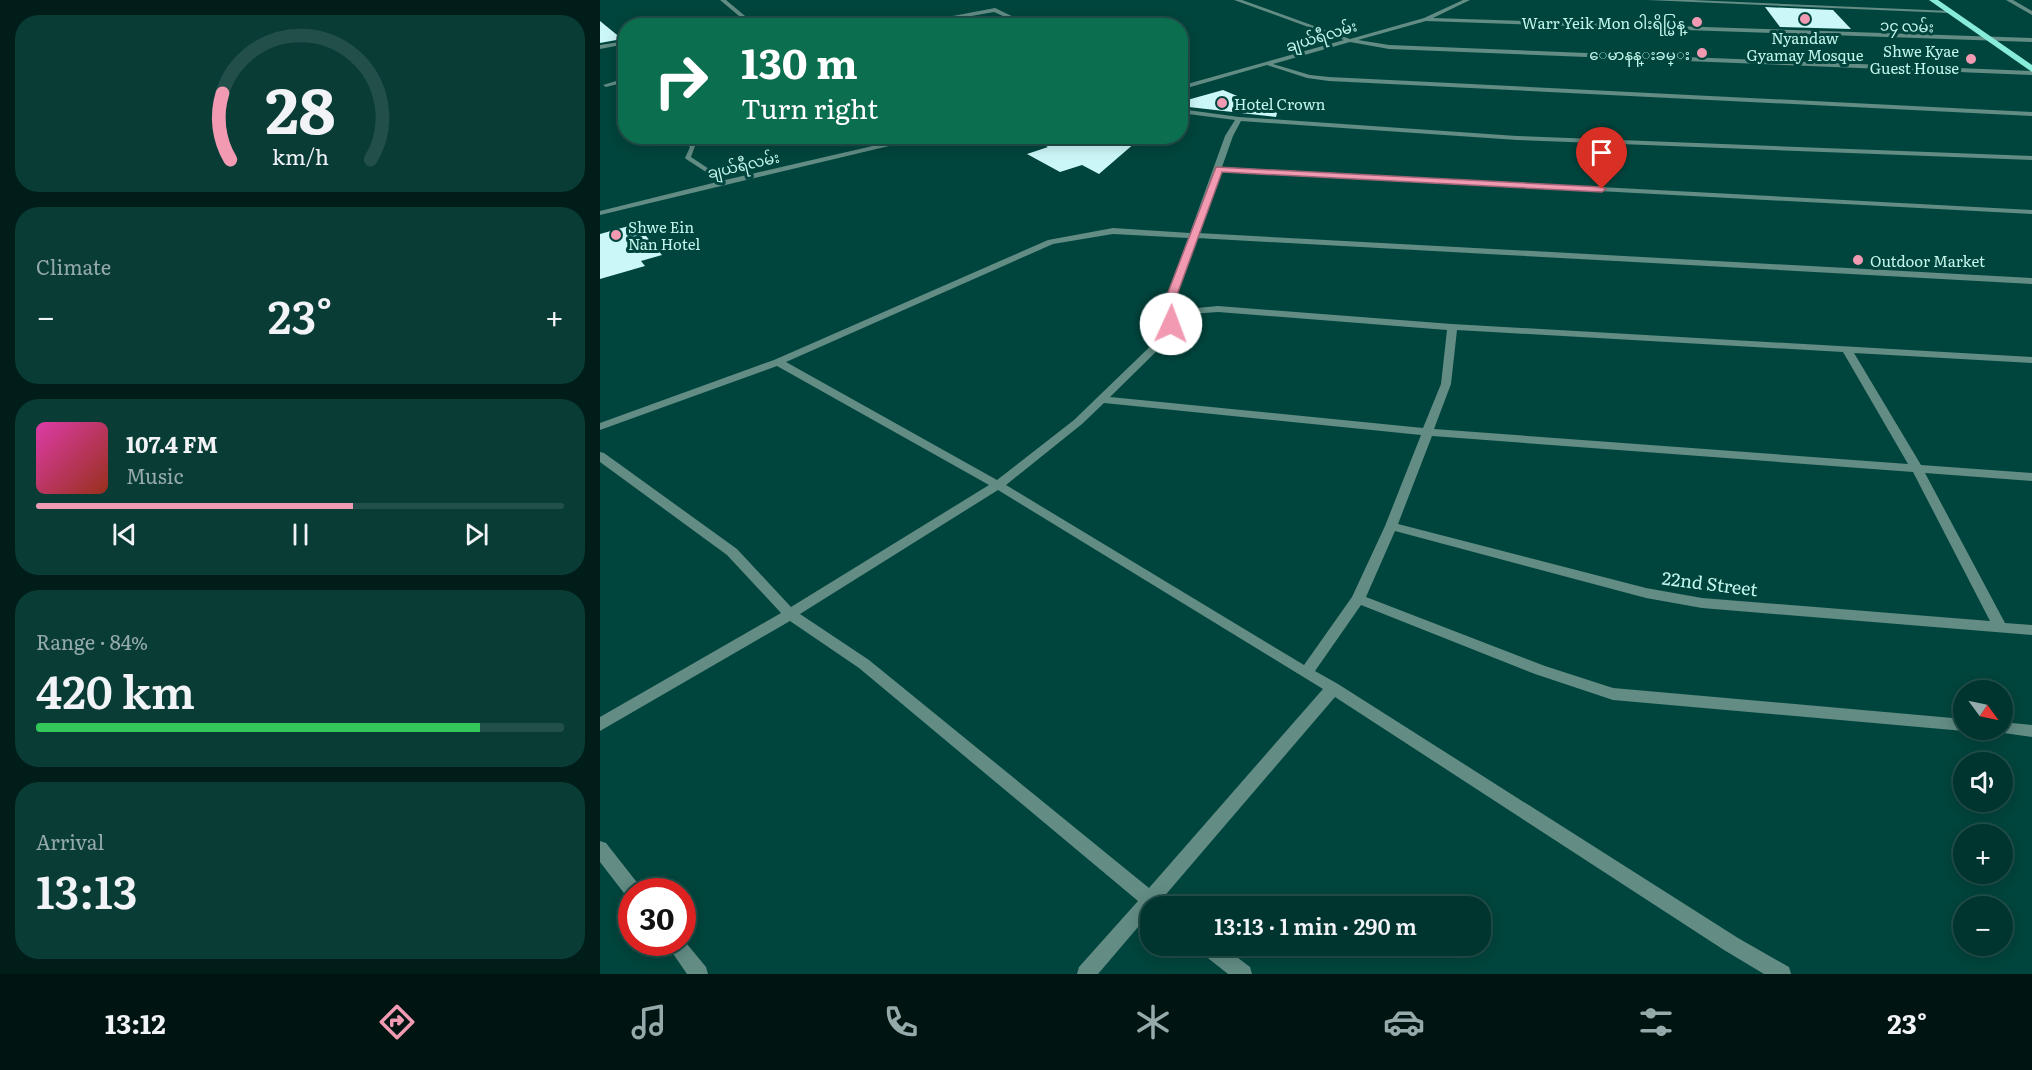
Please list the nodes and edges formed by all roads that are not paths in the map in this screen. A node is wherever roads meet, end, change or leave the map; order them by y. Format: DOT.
graph roads {
  1 [pos="723,0"];
  2 [pos="1236,0"];
  3 [pos="1467,0"];
  4 [pos="1650,0"];
  5 [pos="1933,0"];
  6 [pos="2009,0"];
  7 [pos="1949,11"];
  8 [pos="2032,13"];
  9 [pos="746,18"];
  10 [pos="948,18"];
  11 [pos="1013,18"];
  12 [pos="1426,19"];
  13 [pos="1348,40"];
  14 [pos="1990,40"];
  15 [pos="2032,40"];
  16 [pos="618,44"];
  17 [pos="600,47"];
  18 [pos="1270,64"];
  19 [pos="2032,71"];
  20 [pos="618,82"];
  21 [pos="606,85"];
  22 [pos="1188,86"];
  23 [pos="1188,112"];
  24 [pos="2032,114"];
  25 [pos="1239,119"];
  26 [pos="689,144"];
  27 [pos="881,144"];
  28 [pos="2032,158"];
  29 [pos="1219,169"];
  30 [pos="725,182"];
  31 [pos="2032,212"];
  32 [pos="600,213"];
  33 [pos="1194,234"];
  34 [pos="2032,281"];
  35 [pos="1172,313"];
  36 [pos="1452,327"];
  37 [pos="1847,350"];
  38 [pos="2032,360"];
  39 [pos="778,362"];
  40 [pos="1100,399"];
  41 [pos="600,428"];
  42 [pos="1429,432"];
  43 [pos="600,456"];
  44 [pos="1916,467"];
  45 [pos="2032,477"];
  46 [pos="998,485"];
  47 [pos="1391,526"];
  48 [pos="1358,599"];
  49 [pos="790,614"];
  50 [pos="2000,627"];
  51 [pos="2032,630"];
  52 [pos="1306,673"];
  53 [pos="1333,688"];
  54 [pos="1953,724"];
  55 [pos="600,725"];
  56 [pos="2013,729"];
  57 [pos="2032,731"];
  58 [pos="600,849"];
  59 [pos="623,878"];
  60 [pos="1144,896"];
  61 [pos="1161,896"];
  62 [pos="1140,918"];
  63 [pos="685,956"];
  64 [pos="1220,956"];
  65 [pos="699,974"];
  66 [pos="1086,974"];
  67 [pos="1243,974"];
  68 [pos="1782,974"];
  1 -- 9 [label="street"];
  2 -- 13 [label="street"];
  3 -- 12 [label="street, ချယ်ရီလမ်း"];
  4 -- 7 [label="street"];
  5 -- 7 [label="highway"];
  6 -- 8 [label="street"];
  7 -- 14 [label="highway"];
  10 -- 11 [label="street"];
  12 -- 13 [label="street, ချယ်ရီလမ်း"];
  12 -- 14 [label="street, ၁၄ လမ်း"];
  13 -- 18 [label="street, ချယ်ရီလမ်း"];
  13 -- 19 [label="street"];
  14 -- 15 [label="street, ၁၄ လမ်း"];
  14 -- 19 [label="highway"];
  16 -- 17 [label="lane"];
  18 -- 22 [label="street, ချယ်ရီလမ်း"];
  18 -- 24 [label="street"];
  20 -- 21 [label="lane"];
  23 -- 25 [label="street"];
  25 -- 28 [label="street"];
  25 -- 29 [label="street"];
  26 -- 30 [label="lane"];
  27 -- 30 [label="street, ချယ်ရီလမ်း"];
  29 -- 31 [label="street"];
  29 -- 33 [label="street"];
  30 -- 32 [label="street, ချယ်ရီလမ်း"];
  33 -- 34 [label="street"];
  33 -- 35 [label="street"];
  33 -- 39 [label="street"];
  35 -- 36 [label="street"];
  35 -- 40 [label="street"];
  36 -- 37 [label="street"];
  36 -- 42 [label="street"];
  37 -- 38 [label="street"];
  37 -- 44 [label="street"];
  39 -- 41 [label="street"];
  39 -- 46 [label="street"];
  40 -- 42 [label="street"];
  40 -- 46 [label="street"];
  42 -- 44 [label="street"];
  42 -- 47 [label="street"];
  43 -- 49 [label="street"];
  44 -- 45 [label="street"];
  44 -- 50 [label="street"];
  46 -- 49 [label="street"];
  46 -- 52 [label="street"];
  47 -- 48 [label="street"];
  47 -- 50 [label="street, 22nd Street"];
  48 -- 52 [label="street"];
  48 -- 54 [label="street"];
  49 -- 55 [label="street"];
  49 -- 60 [label="street"];
  50 -- 51 [label="street, 22nd Street"];
  52 -- 53 [label="street"];
  53 -- 61 [label="street"];
  53 -- 68 [label="street"];
  56 -- 57 [label="street"];
  58 -- 59 [label="street"];
  62 -- 66 [label="street"];
  63 -- 65 [label="street"];
  64 -- 67 [label="street"];
}
